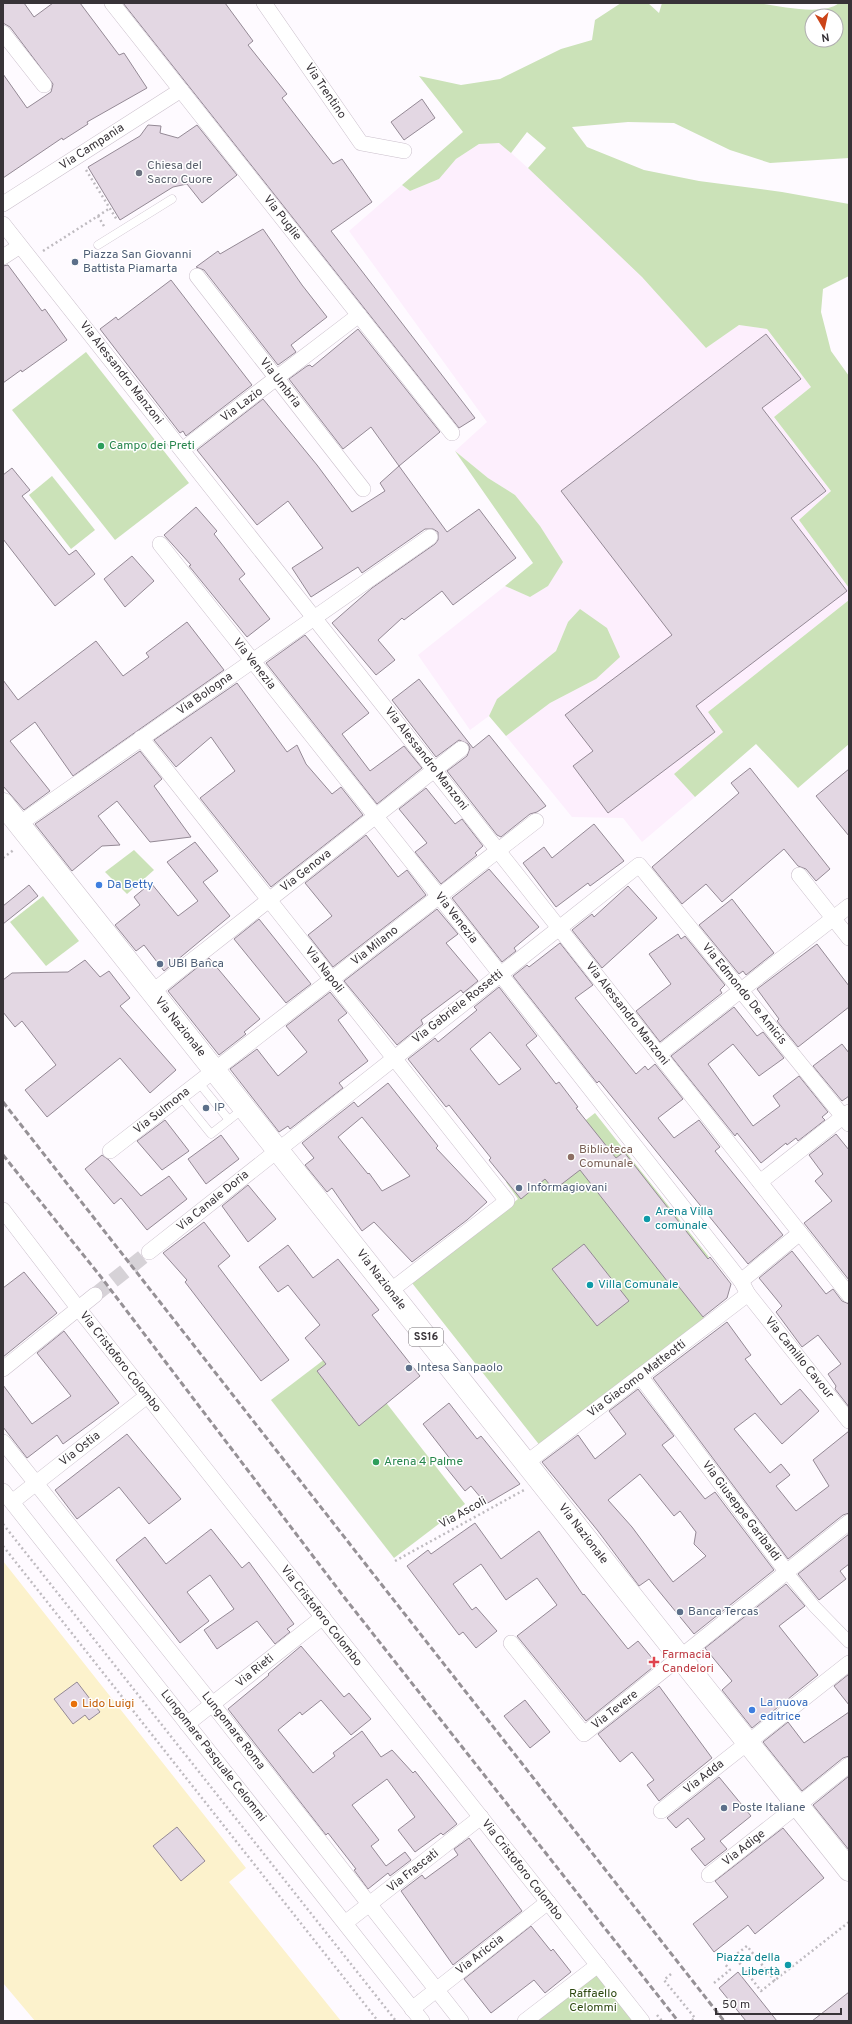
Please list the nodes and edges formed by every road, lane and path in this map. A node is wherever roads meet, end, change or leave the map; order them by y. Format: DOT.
graph roads {
  1 [pos="112,3"];
  2 [pos="264,3"];
  3 [pos="3,33"];
  4 [pos="44,85"];
  5 [pos="181,90"];
  6 [pos="404,151"];
  7 [pos="83,166"];
  8 [pos="172,199"];
  9 [pos="3,204"];
  10 [pos="110,208"];
  11 [pos="98,216"];
  12 [pos="3,224"];
  13 [pos="119,224"];
  14 [pos="109,234"];
  15 [pos="98,245"];
  16 [pos="20,246"];
  17 [pos="3,257"];
  18 [pos="30,259"];
  19 [pos="196,276"];
  20 [pos="358,315"];
  21 [pos="276,378"];
  22 [pos="452,433"];
  23 [pos="182,450"];
  24 [pos="363,489"];
  25 [pos="430,536"];
  26 [pos="160,544"];
  27 [pos="314,618"];
  28 [pos="252,661"];
  29 [pos="141,738"];
  30 [pos="460,749"];
  31 [pos="434,770"];
  32 [pos="3,804"];
  33 [pos="375,816"];
  34 [pos="536,821"];
  35 [pos="19,824"];
  36 [pos="498,850"];
  37 [pos="639,865"];
  38 [pos="799,875"];
  39 [pos="439,896"];
  40 [pos="269,900"];
  41 [pos="849,906"];
  42 [pos="834,919"];
  43 [pos="559,928"];
  44 [pos="849,938"];
  45 [pos="500,974"];
  46 [pos="331,979"];
  47 [pos="741,990"];
  48 [pos="152,992"];
  49 [pos="659,1054"];
  50 [pos="394,1058"];
  51 [pos="207,1077"];
  52 [pos="181,1097"];
  53 [pos="237,1114"];
  54 [pos="847,1118"];
  55 [pos="277,1149"];
  56 [pos="110,1151"];
  57 [pos="760,1182"];
  58 [pos="4,1213"];
  59 [pos="800,1233"];
  60 [pos="148,1252"];
  61 [pos="741,1281"];
  62 [pos="390,1291"];
  63 [pos="748,1294"];
  64 [pos="95,1295"];
  65 [pos="849,1295"];
  66 [pos="78,1308"];
  67 [pos="3,1368"];
  68 [pos="640,1376"];
  69 [pos="147,1396"];
  70 [pos="849,1421"];
  71 [pos="3,1442"];
  72 [pos="526,1463"];
  73 [pos="540,1481"];
  74 [pos="36,1484"];
  75 [pos="3,1491"];
  76 [pos="12,1502"];
  77 [pos="849,1522"];
  78 [pos="3,1524"];
  79 [pos="3,1546"];
  80 [pos="395,1561"];
  81 [pos="786,1570"];
  82 [pos="323,1617"];
  83 [pos="849,1642"];
  84 [pos="510,1643"];
  85 [pos="680,1658"];
  86 [pos="849,1663"];
  87 [pos="213,1705"];
  88 [pos="188,1724"];
  89 [pos="748,1744"];
  90 [pos="849,1765"];
  91 [pos="797,1806"];
  92 [pos="661,1811"];
  93 [pos="481,1817"];
  94 [pos="849,1870"];
  95 [pos="709,1875"];
  96 [pos="548,1902"];
  97 [pos="370,1905"];
  98 [pos="849,1922"];
  99 [pos="345,1923"];
  100 [pos="724,1963"];
  101 [pos="598,1965"];
  102 [pos="671,1974"];
  103 [pos="774,1980"];
  104 [pos="714,1983"];
  105 [pos="436,1990"];
  106 [pos="412,2009"];
  107 [pos="658,2016"];
  108 [pos="378,2021"];
  109 [pos="396,2021"];
  110 [pos="422,2021"];
  111 [pos="461,2021"];
  112 [pos="525,2021"];
  113 [pos="642,2021"];
  114 [pos="662,2021"];
  115 [pos="691,2021"];
  1 -- 5 [label="street, Via Puglie"];
  2 -- 6 [label="street, Via Trentino"];
  3 -- 4 [label="street"];
  5 -- 9 [label="street, Via Campania"];
  5 -- 20 [label="street, Via Puglie"];
  7 -- 10 [label="path"];
  8 -- 15 [label="lane"];
  10 -- 11 [label="path"];
  10 -- 13 [label="path"];
  11 -- 14 [label="path"];
  11 -- 18 [label="path"];
  12 -- 16 [label="street, Via Alessandro Manzoni"];
  16 -- 17 [label="street"];
  16 -- 18 [label="street, Via Alessandro Manzoni"];
  18 -- 23 [label="street, Via Alessandro Manzoni"];
  19 -- 21 [label="street, Via Umbria"];
  20 -- 21 [label="street, Via Lazio"];
  20 -- 22 [label="street, Via Puglie"];
  21 -- 23 [label="street, Via Lazio"];
  21 -- 24 [label="street, Via Umbria"];
  23 -- 27 [label="street, Via Alessandro Manzoni"];
  25 -- 27 [label="street, Via Bologna"];
  26 -- 28 [label="street, Via Venezia"];
  27 -- 28 [label="street, Via Bologna"];
  27 -- 31 [label="street, Via Alessandro Manzoni"];
  28 -- 29 [label="street, Via Bologna"];
  28 -- 33 [label="street, Via Venezia"];
  29 -- 35 [label="street, Via Bologna"];
  29 -- 40 [label="street, Via Napoli"];
  30 -- 31 [label="street, Via Genova"];
  31 -- 33 [label="street, Via Genova"];
  31 -- 36 [label="street, Via Alessandro Manzoni"];
  32 -- 35 [label="main road, Via Nazionale / SS16"];
  33 -- 39 [label="street, Via Venezia"];
  33 -- 40 [label="street, Via Genova"];
  34 -- 36 [label="street, Via Milano"];
  35 -- 48 [label="main road, Via Nazionale / SS16"];
  36 -- 39 [label="street, Via Milano"];
  36 -- 43 [label="street, Via Alessandro Manzoni"];
  37 -- 43 [label="street, Via Gabriele Rossetti"];
  37 -- 47 [label="street, Via Edmondo De Amicis"];
  38 -- 42 [label="street"];
  39 -- 45 [label="street, Via Venezia"];
  39 -- 46 [label="street, Via Milano"];
  40 -- 46 [label="street, Via Napoli"];
  40 -- 48 [label="street, Via Genova"];
  41 -- 42 [label="street"];
  42 -- 44 [label="street"];
  42 -- 47 [label="street"];
  43 -- 45 [label="street, Via Gabriele Rossetti"];
  43 -- 49 [label="street, Via Alessandro Manzoni"];
  45 -- 50 [label="street, Via Gabriele Rossetti"];
  45 -- 61 [label="street, Via Venezia"];
  46 -- 50 [label="street, Via Napoli"];
  46 -- 51 [label="street, Via Milano"];
  47 -- 49 [label="street"];
  47 -- 54 [label="street, Via Edmondo De Amicis"];
  48 -- 51 [label="main road, Via Nazionale / SS16"];
  49 -- 57 [label="street, Via Alessandro Manzoni"];
  50 -- 55 [label="street, Via Gabriele Rossetti"];
  50 -- 62 [label="street, Via Napoli"];
  51 -- 52 [label="street, Via Sulmona"];
  51 -- 53 [label="main road, Via Nazionale / SS16"];
  52 -- 53 [label="lane"];
  52 -- 56 [label="street, Via Sulmona"];
  53 -- 55 [label="main road, Via Nazionale / SS16"];
  54 -- 57 [label="street"];
  55 -- 60 [label="street, Via Canale Doria"];
  55 -- 62 [label="main road, Via Nazionale / SS16"];
  57 -- 59 [label="street, Via Alessandro Manzoni"];
  58 -- 66 [label="street, Via Cristoforo Colombo"];
  59 -- 61 [label="street"];
  59 -- 65 [label="street, Via Alessandro Manzoni"];
  61 -- 63 [label="street, Via Venezia"];
  62 -- 72 [label="main road, Via Nazionale / SS16"];
  63 -- 68 [label="street, Via Giacomo Matteotti"];
  63 -- 70 [label="street, Via Camillo Cavour"];
  64 -- 66 [label="street"];
  66 -- 67 [label="street"];
  66 -- 69 [label="street, Via Cristoforo Colombo"];
  68 -- 72 [label="street, Via Giacomo Matteotti"];
  68 -- 81 [label="street, Via Giuseppe Garibaldi"];
  69 -- 74 [label="street, Via Ostia"];
  69 -- 82 [label="street, Via Cristoforo Colombo"];
  71 -- 74 [label="street, Lungomare Roma"];
  72 -- 73 [label="main road, Via Nazionale / SS16"];
  73 -- 80 [label="path, Via Ascoli"];
  73 -- 85 [label="main road, Via Nazionale / SS16"];
  74 -- 76 [label="street, Via Ostia"];
  74 -- 87 [label="street, Lungomare Roma"];
  75 -- 76 [label="street, Lungomare Pasquale Celommi"];
  76 -- 88 [label="street, Lungomare Pasquale Celommi"];
  77 -- 81 [label="street"];
  78 -- 109 [label="path, Lungomare Pasquale Celommi"];
  79 -- 108 [label="path"];
  81 -- 83 [label="street, Via Giuseppe Garibaldi"];
  81 -- 85 [label="street"];
  82 -- 87 [label="street, Via Rieti"];
  82 -- 93 [label="street, Via Cristoforo Colombo"];
  84 -- 85 [label="street, Via Tevere"];
  85 -- 89 [label="main road, Via Nazionale / SS16"];
  86 -- 89 [label="street, Via Adda"];
  87 -- 88 [label="street, Via Rieti"];
  87 -- 97 [label="street, Lungomare Roma"];
  88 -- 99 [label="street, Lungomare Pasquale Celommi"];
  89 -- 91 [label="main road, Via Nazionale / SS16"];
  89 -- 92 [label="street, Via Adda"];
  90 -- 91 [label="street, Via Adige"];
  91 -- 94 [label="main road, Via Nazionale / SS16"];
  91 -- 95 [label="street, Via Adige"];
  93 -- 96 [label="street, Via Cristoforo Colombo"];
  93 -- 97 [label="street, Via Frascati"];
  96 -- 101 [label="street, Via Cristoforo Colombo"];
  96 -- 105 [label="street, Via Ariccia"];
  97 -- 99 [label="street, Via Frascati"];
  97 -- 105 [label="street, Lungomare Roma"];
  98 -- 103 [label="path"];
  99 -- 106 [label="street, Lungomare Pasquale Celommi"];
  100 -- 104 [label="path"];
  101 -- 112 [label="street"];
  101 -- 113 [label="street, Via Cristoforo Colombo"];
  102 -- 115 [label="path"];
  103 -- 103 [label="path"];
  105 -- 106 [label="street, Via Ariccia"];
  105 -- 111 [label="street, Lungomare Roma"];
  106 -- 110 [label="street, Lungomare Pasquale Celommi"];
  107 -- 114 [label="path"];
}
